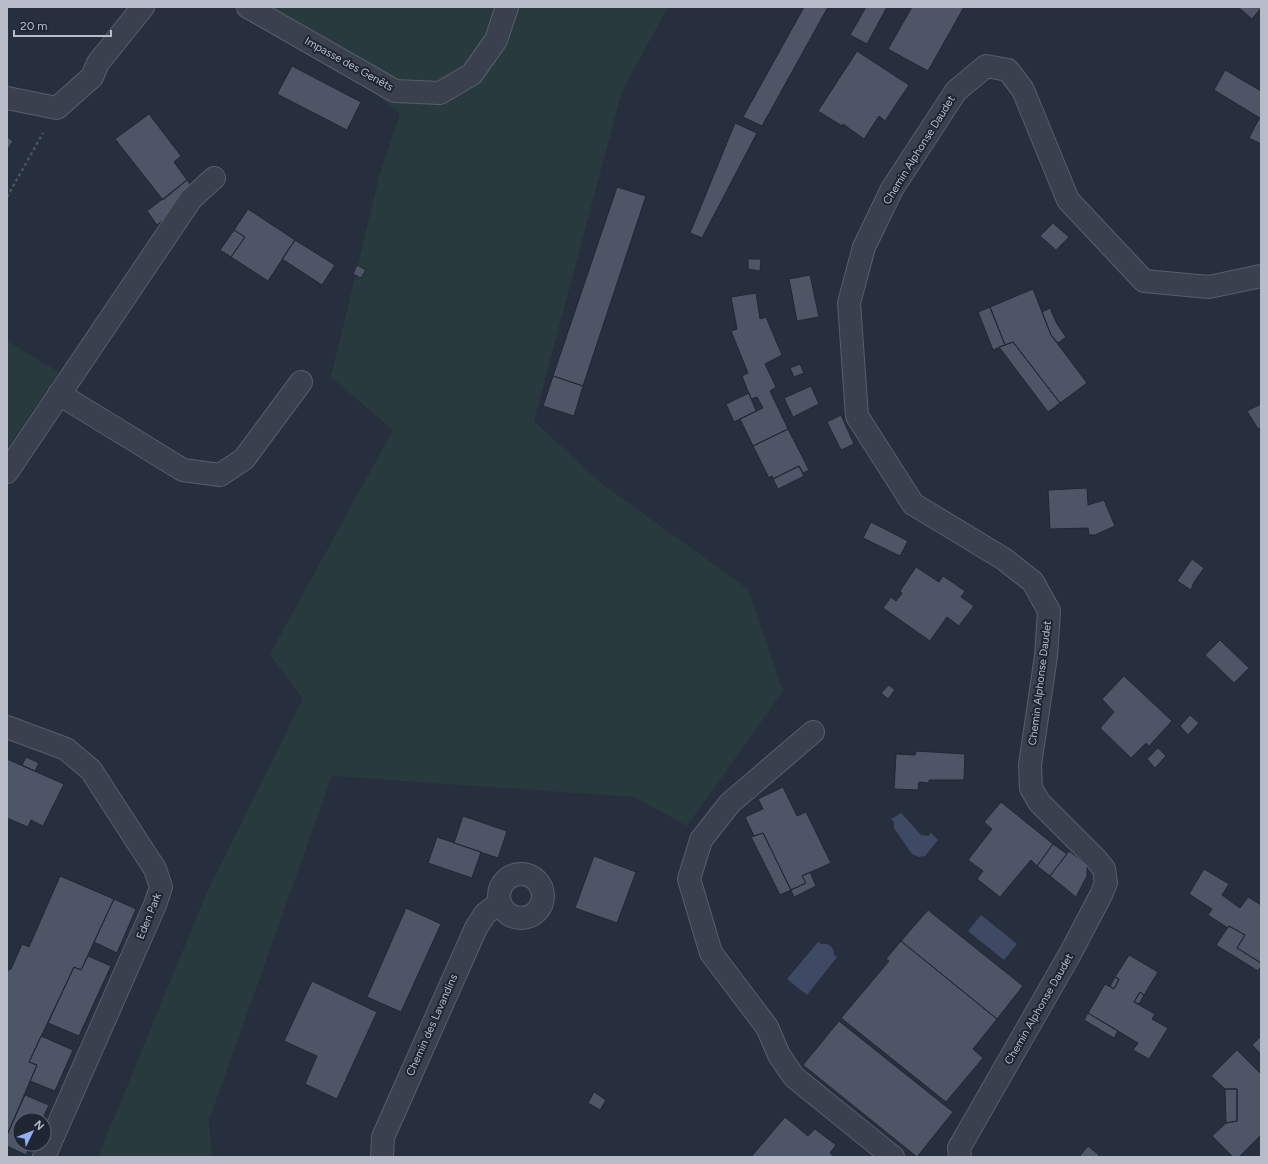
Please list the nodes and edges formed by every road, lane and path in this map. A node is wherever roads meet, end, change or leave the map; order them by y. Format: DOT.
graph roads {
  1 [pos="143,7"];
  2 [pos="248,7"];
  3 [pos="507,7"];
  4 [pos="7,98"];
  5 [pos="57,108"];
  6 [pos="214,178"];
  7 [pos="7,197"];
  8 [pos="1261,276"];
  9 [pos="301,382"];
  10 [pos="59,394"];
  11 [pos="7,472"];
  12 [pos="7,727"];
  13 [pos="812,732"];
  14 [pos="500,902"];
  15 [pos="44,1157"];
  16 [pos="382,1157"];
  17 [pos="893,1157"];
  18 [pos="960,1157"];
  1 -- 5 [label="street"];
  2 -- 3 [label="street, Impasse des Genêts"];
  4 -- 5 [label="street"];
  5 -- 7 [label="path"];
  6 -- 10 [label="street"];
  8 -- 18 [label="street, Chemin Alphonse Daudet"];
  9 -- 10 [label="street"];
  10 -- 11 [label="street"];
  12 -- 15 [label="street, Eden Park"];
  13 -- 17 [label="street"];
  14 -- 16 [label="street, Chemin des Lavandins"];
}
